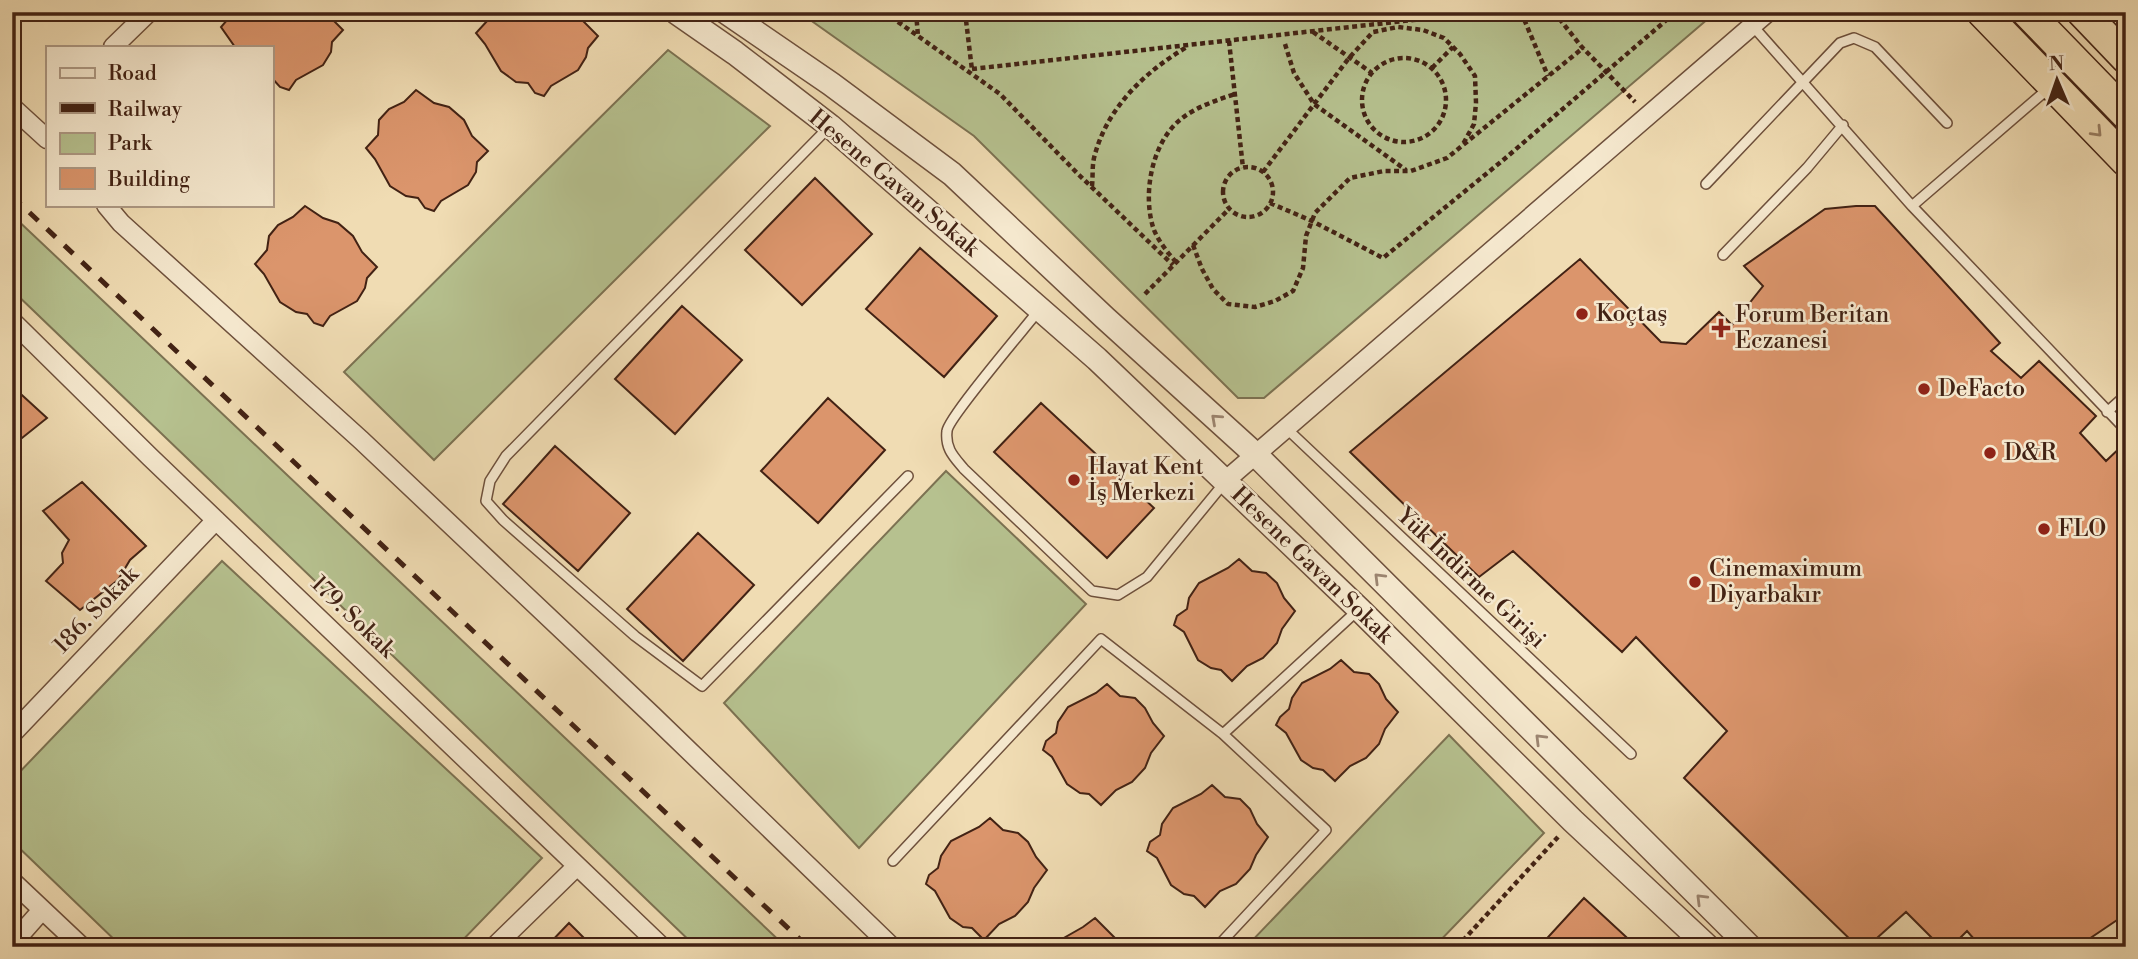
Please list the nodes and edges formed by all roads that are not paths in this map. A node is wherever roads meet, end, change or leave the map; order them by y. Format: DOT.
graph roads {
  1 [pos="149,12"];
  2 [pos="676,12"];
  3 [pos="726,12"];
  4 [pos="1768,12"];
  5 [pos="1982,12"];
  6 [pos="2028,12"];
  7 [pos="2082,12"];
  8 [pos="1752,26"];
  9 [pos="114,46"];
  10 [pos="2126,58"];
  11 [pos="1801,82"];
  12 [pos="2053,85"];
  13 [pos="12,107"];
  14 [pos="2126,114"];
  15 [pos="1947,123"];
  16 [pos="1843,125"];
  17 [pos="830,126"];
  18 [pos="44,128"];
  19 [pos="2126,161"];
  20 [pos="1706,184"];
  21 [pos="107,206"];
  22 [pos="1912,206"];
  23 [pos="1723,255"];
  24 [pos="1040,309"];
  25 [pos="12,321"];
  26 [pos="2126,395"];
  27 [pos="2107,412"];
  28 [pos="1286,428"];
  29 [pos="2126,430"];
  30 [pos="1256,455"];
  31 [pos="908,476"];
  32 [pos="1225,481"];
  33 [pos="216,520"];
  34 [pos="1359,609"];
  35 [pos="12,734"];
  36 [pos="1223,734"];
  37 [pos="1630,754"];
  38 [pos="893,861"];
  39 [pos="577,866"];
  40 [pos="12,881"];
  41 [pos="42,910"];
  42 [pos="1698,941"];
  43 [pos="12,944"];
  44 [pos="82,947"];
  45 [pos="494,947"];
  46 [pos="662,947"];
  47 [pos="892,947"];
  48 [pos="1217,947"];
  49 [pos="1750,947"];
  1 -- 9 [label="street"];
  2 -- 17 [label="street, Hesene Gavan Sokak"];
  30 -- 3 [label="street, one-way"];
  4 -- 8 [label="street"];
  5 -- 12 [label="highway"];
  6 -- 14 [label="highway"];
  7 -- 10 [label="highway"];
  8 -- 11 [label="lane"];
  8 -- 28 [label="street"];
  11 -- 15 [label="lane"];
  11 -- 16 [label="lane"];
  11 -- 20 [label="lane"];
  12 -- 19 [label="highway, one-way"];
  12 -- 22 [label="lane"];
  13 -- 18 [label="street"];
  16 -- 22 [label="lane"];
  16 -- 23 [label="lane"];
  17 -- 24 [label="street, Hesene Gavan Sokak"];
  17 -- 31 [label="lane"];
  21 -- 47 [label="street"];
  22 -- 27 [label="lane"];
  24 -- 32 [label="street, Hesene Gavan Sokak"];
  24 -- 32 [label="lane"];
  25 -- 33 [label="street, 179. Sokak"];
  26 -- 27 [label="lane"];
  27 -- 29 [label="lane"];
  28 -- 30 [label="street"];
  28 -- 37 [label="lane, Yük İndirme Girişi"];
  30 -- 32 [label="street"];
  49 -- 30 [label="street, one-way"];
  32 -- 34 [label="street, Hesene Gavan Sokak"];
  33 -- 35 [label="street, 186. Sokak"];
  33 -- 39 [label="street, 179. Sokak"];
  34 -- 36 [label="lane"];
  34 -- 42 [label="street, Hesene Gavan Sokak"];
  36 -- 38 [label="lane"];
  36 -- 48 [label="lane"];
  39 -- 45 [label="street"];
  39 -- 46 [label="street, 179. Sokak"];
  40 -- 41 [label="street"];
  41 -- 43 [label="street"];
  41 -- 44 [label="street"];
}
